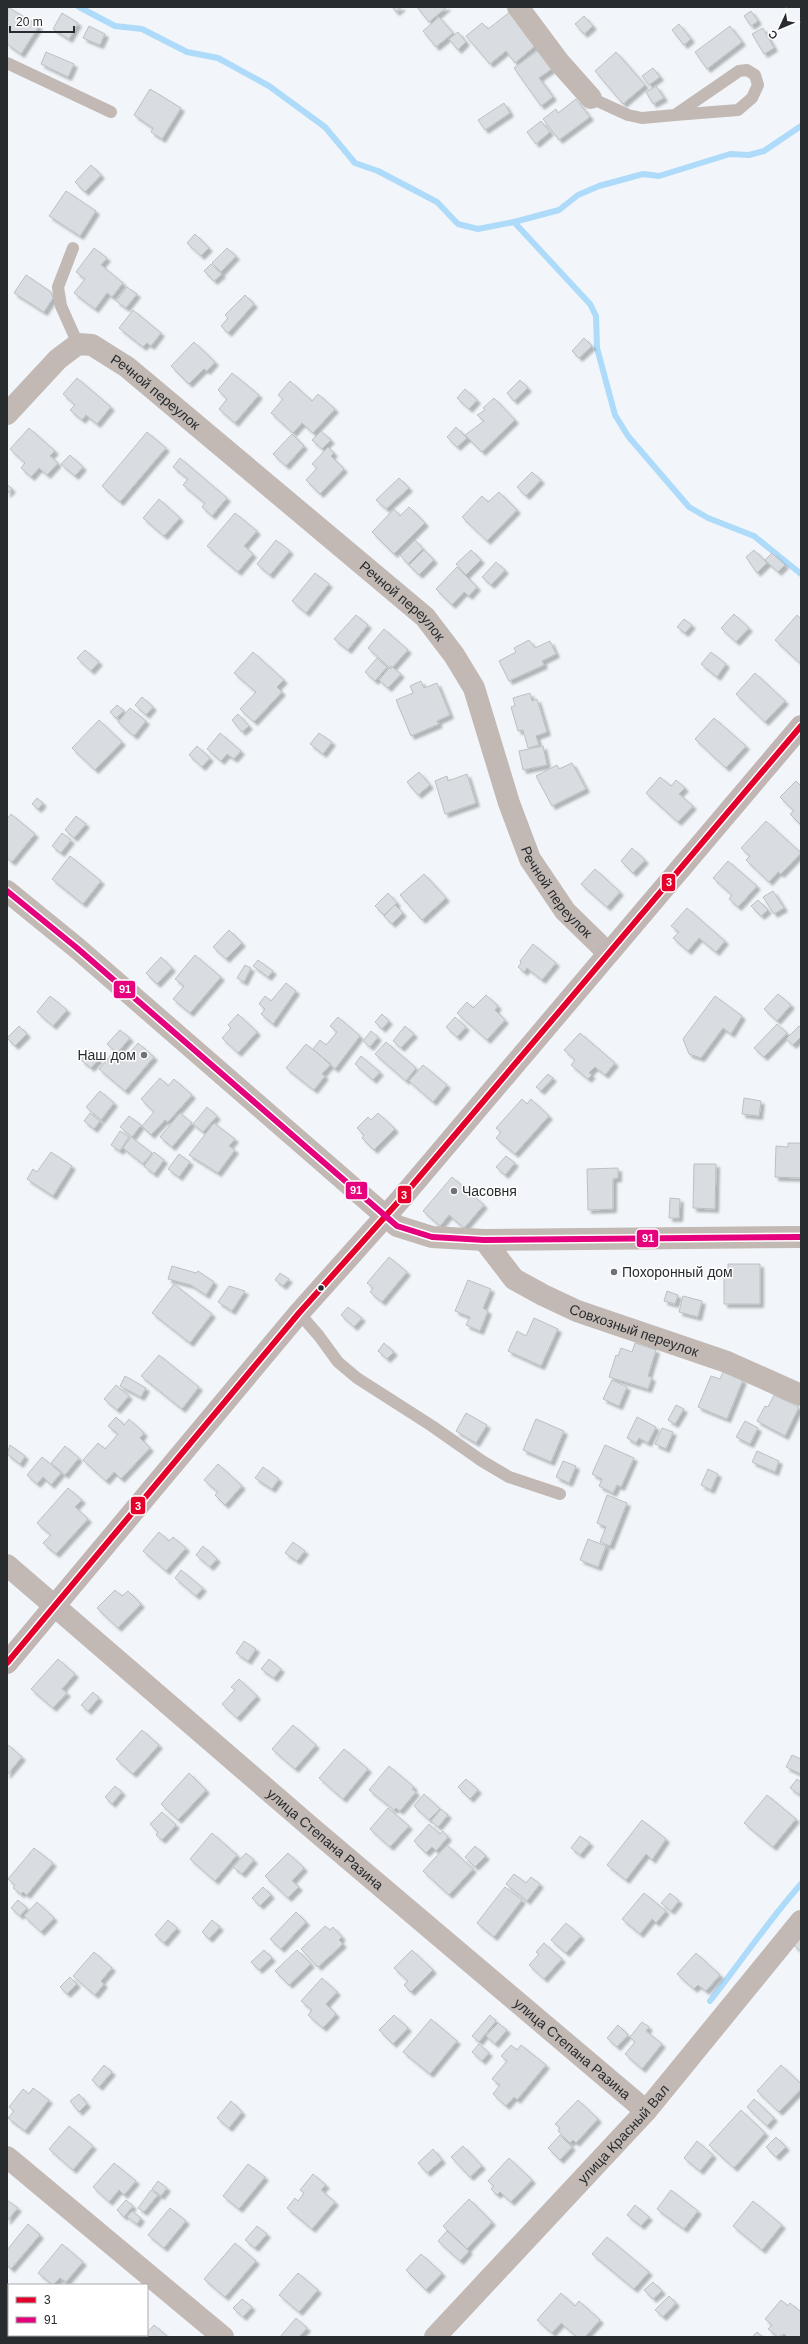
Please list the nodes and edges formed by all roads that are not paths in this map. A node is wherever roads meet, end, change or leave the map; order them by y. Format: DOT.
graph roads {
  1 [pos="518,7"];
  2 [pos="7,63"];
  3 [pos="591,98"];
  4 [pos="111,112"];
  5 [pos="675,115"];
  6 [pos="73,248"];
  7 [pos="78,344"];
  8 [pos="7,414"];
  9 [pos="801,726"];
  10 [pos="7,891"];
  11 [pos="608,953"];
  12 [pos="386,1216"];
  13 [pos="801,1237"];
  14 [pos="484,1240"];
  15 [pos="299,1313"];
  16 [pos="801,1395"];
  17 [pos="560,1494"];
  18 [pos="7,1565"];
  19 [pos="55,1606"];
  20 [pos="7,1663"];
  21 [pos="801,1921"];
  22 [pos="646,2111"];
  23 [pos="7,2157"];
  24 [pos="223,2337"];
  25 [pos="436,2337"];
  1 -- 3 [label="street"];
  2 -- 4 [label="lane"];
  3 -- 5 [label="lane"];
  5 -- 5 [label="lane"];
  6 -- 7 [label="lane"];
  7 -- 8 [label="street"];
  7 -- 11 [label="street, Речной переулок"];
  9 -- 11 [label="street"];
  10 -- 12 [label="street"];
  11 -- 12 [label="street"];
  12 -- 14 [label="street"];
  12 -- 15 [label="street"];
  13 -- 14 [label="street"];
  14 -- 16 [label="street, Совхозный переулок"];
  15 -- 17 [label="lane"];
  15 -- 19 [label="street"];
  18 -- 19 [label="street, улица Степана Разина"];
  19 -- 20 [label="street"];
  19 -- 22 [label="street, улица Степана Разина"];
  21 -- 22 [label="street, улица Красный Вал"];
  22 -- 25 [label="street, улица Красный Вал"];
  23 -- 24 [label="street"];
}
